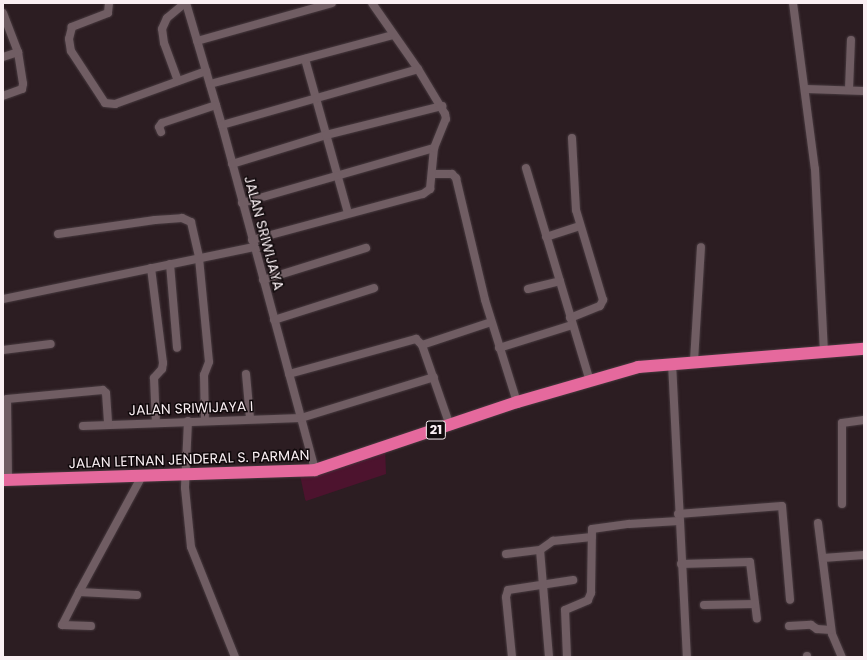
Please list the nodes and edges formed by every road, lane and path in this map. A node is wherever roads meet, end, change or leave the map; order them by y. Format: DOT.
graph roads {
  1 [pos="109,3"];
  2 [pos="185,3"];
  3 [pos="332,3"];
  4 [pos="373,3"];
  5 [pos="793,3"];
  6 [pos="3,13"];
  7 [pos="393,35"];
  8 [pos="851,40"];
  9 [pos="197,41"];
  10 [pos="18,52"];
  11 [pos="3,57"];
  12 [pos="304,59"];
  13 [pos="418,69"];
  14 [pos="206,71"];
  15 [pos="178,81"];
  16 [pos="210,84"];
  17 [pos="806,89"];
  18 [pos="849,89"];
  19 [pos="864,91"];
  20 [pos="3,96"];
  21 [pos="316,98"];
  22 [pos="216,105"];
  23 [pos="442,106"];
  24 [pos="222,125"];
  25 [pos="161,132"];
  26 [pos="326,135"];
  27 [pos="572,138"];
  28 [pos="434,148"];
  29 [pos="232,164"];
  30 [pos="526,168"];
  31 [pos="432,174"];
  32 [pos="337,175"];
  33 [pos="242,203"];
  34 [pos="348,213"];
  35 [pos="580,226"];
  36 [pos="58,234"];
  37 [pos="546,237"];
  38 [pos="253,244"];
  39 [pos="701,247"];
  40 [pos="366,248"];
  41 [pos="199,258"];
  42 [pos="170,264"];
  43 [pos="151,268"];
  44 [pos="263,280"];
  45 [pos="560,281"];
  46 [pos="374,288"];
  47 [pos="528,288"];
  48 [pos="3,299"];
  49 [pos="274,320"];
  50 [pos="571,321"];
  51 [pos="491,322"];
  52 [pos="419,342"];
  53 [pos="51,344"];
  54 [pos="177,348"];
  55 [pos="499,348"];
  56 [pos="864,348"];
  57 [pos="3,350"];
  58 [pos="824,351"];
  59 [pos="694,360"];
  60 [pos="672,363"];
  61 [pos="246,374"];
  62 [pos="289,374"];
  63 [pos="434,377"];
  64 [pos="590,381"];
  65 [pos="517,402"];
  66 [pos="250,418"];
  67 [pos="300,418"];
  68 [pos="205,420"];
  69 [pos="864,420"];
  70 [pos="188,421"];
  71 [pos="156,423"];
  72 [pos="108,424"];
  73 [pos="83,426"];
  74 [pos="450,426"];
  75 [pos="315,470"];
  76 [pos="187,475"];
  77 [pos="142,476"];
  78 [pos="6,479"];
  79 [pos="842,504"];
  80 [pos="678,518"];
  81 [pos="818,524"];
  82 [pos="592,537"];
  83 [pos="540,550"];
  84 [pos="506,554"];
  85 [pos="864,555"];
  86 [pos="823,558"];
  87 [pos="681,564"];
  88 [pos="573,580"];
  89 [pos="544,584"];
  90 [pos="78,592"];
  91 [pos="138,595"];
  92 [pos="790,600"];
  93 [pos="704,604"];
  94 [pos="755,604"];
  95 [pos="757,619"];
  96 [pos="90,626"];
  97 [pos="789,626"];
  98 [pos="832,632"];
  99 [pos="235,657"];
  100 [pos="512,657"];
  101 [pos="549,657"];
  102 [pos="567,657"];
  103 [pos="687,657"];
  104 [pos="842,657"];
  1 -- 15 [label="street"];
  2 -- 9 [label="street, JALAN SRIWIJAYA"];
  2 -- 15 [label="street"];
  3 -- 9 [label="street"];
  4 -- 7 [label="street"];
  5 -- 17 [label="street"];
  6 -- 10 [label="street"];
  7 -- 12 [label="street"];
  7 -- 13 [label="street"];
  8 -- 18 [label="street"];
  9 -- 14 [label="street, JALAN SRIWIJAYA"];
  10 -- 11 [label="street"];
  10 -- 20 [label="street"];
  12 -- 16 [label="street"];
  12 -- 21 [label="street"];
  13 -- 21 [label="street"];
  13 -- 23 [label="street"];
  14 -- 15 [label="street"];
  14 -- 16 [label="street, JALAN SRIWIJAYA"];
  16 -- 22 [label="street, JALAN SRIWIJAYA"];
  17 -- 18 [label="street"];
  17 -- 58 [label="street"];
  18 -- 19 [label="street"];
  21 -- 24 [label="street"];
  21 -- 26 [label="street"];
  22 -- 24 [label="street, JALAN SRIWIJAYA"];
  22 -- 25 [label="street"];
  23 -- 26 [label="street"];
  23 -- 28 [label="street"];
  24 -- 29 [label="street, JALAN SRIWIJAYA"];
  26 -- 29 [label="street"];
  26 -- 32 [label="street"];
  27 -- 35 [label="street"];
  28 -- 31 [label="street"];
  28 -- 32 [label="street"];
  29 -- 33 [label="street, JALAN SRIWIJAYA"];
  30 -- 37 [label="street"];
  31 -- 34 [label="street"];
  31 -- 51 [label="street"];
  32 -- 33 [label="street"];
  32 -- 34 [label="street"];
  33 -- 38 [label="street, JALAN SRIWIJAYA"];
  34 -- 38 [label="street"];
  35 -- 37 [label="street"];
  35 -- 50 [label="street"];
  36 -- 41 [label="street"];
  37 -- 45 [label="street"];
  38 -- 41 [label="street"];
  38 -- 44 [label="street, JALAN SRIWIJAYA"];
  39 -- 59 [label="street"];
  40 -- 44 [label="street"];
  41 -- 42 [label="street"];
  41 -- 68 [label="street"];
  42 -- 43 [label="street"];
  42 -- 54 [label="street"];
  43 -- 48 [label="street"];
  43 -- 71 [label="street"];
  44 -- 49 [label="street, JALAN SRIWIJAYA"];
  45 -- 47 [label="street"];
  45 -- 50 [label="street"];
  46 -- 49 [label="street"];
  49 -- 62 [label="street, JALAN SRIWIJAYA"];
  50 -- 55 [label="street"];
  50 -- 64 [label="street"];
  51 -- 52 [label="street"];
  51 -- 55 [label="street"];
  52 -- 62 [label="street"];
  52 -- 63 [label="street"];
  53 -- 57 [label="street"];
  55 -- 65 [label="street"];
  56 -- 58 [label="highway, JALAN LETNAN JENDERAL S. PARMAN / 21"];
  58 -- 59 [label="highway, JALAN LETNAN JENDERAL S. PARMAN / 21"];
  59 -- 60 [label="highway, JALAN LETNAN JENDERAL S. PARMAN / 21"];
  60 -- 64 [label="highway, JALAN LETNAN JENDERAL S. PARMAN / 21"];
  60 -- 80 [label="street"];
  61 -- 66 [label="street"];
  62 -- 67 [label="street, JALAN SRIWIJAYA"];
  63 -- 67 [label="street, JALAN SRIWIJAYA I"];
  63 -- 74 [label="street"];
  64 -- 65 [label="highway, JALAN LETNAN JENDERAL S. PARMAN / 21"];
  65 -- 74 [label="highway, JALAN LETNAN JENDERAL S. PARMAN / 21"];
  66 -- 67 [label="street, JALAN SRIWIJAYA I"];
  66 -- 68 [label="street, JALAN SRIWIJAYA I"];
  67 -- 75 [label="street, JALAN SRIWIJAYA"];
  68 -- 70 [label="street, JALAN SRIWIJAYA I"];
  69 -- 79 [label="street"];
  70 -- 71 [label="street, JALAN SRIWIJAYA I"];
  70 -- 76 [label="street"];
  71 -- 72 [label="street, JALAN SRIWIJAYA I"];
  72 -- 73 [label="street, JALAN SRIWIJAYA I"];
  72 -- 78 [label="street"];
  74 -- 75 [label="highway, JALAN LETNAN JENDERAL S. PARMAN / 21"];
  75 -- 76 [label="highway, JALAN LETNAN JENDERAL S. PARMAN / 21"];
  76 -- 77 [label="highway, JALAN LETNAN JENDERAL S. PARMAN / 21"];
  76 -- 99 [label="street"];
  77 -- 78 [label="highway, JALAN LETNAN JENDERAL S. PARMAN / 21"];
  77 -- 90 [label="street"];
  80 -- 82 [label="street"];
  80 -- 87 [label="street"];
  80 -- 92 [label="street"];
  81 -- 86 [label="street"];
  82 -- 83 [label="street"];
  82 -- 102 [label="street"];
  83 -- 84 [label="street"];
  83 -- 89 [label="street"];
  85 -- 86 [label="street"];
  86 -- 98 [label="street"];
  87 -- 94 [label="street"];
  87 -- 103 [label="street"];
  88 -- 89 [label="street"];
  89 -- 100 [label="street"];
  89 -- 101 [label="street"];
  90 -- 91 [label="street"];
  90 -- 96 [label="street"];
  93 -- 94 [label="street"];
  94 -- 95 [label="street"];
  97 -- 98 [label="street"];
  98 -- 104 [label="street"];
}
